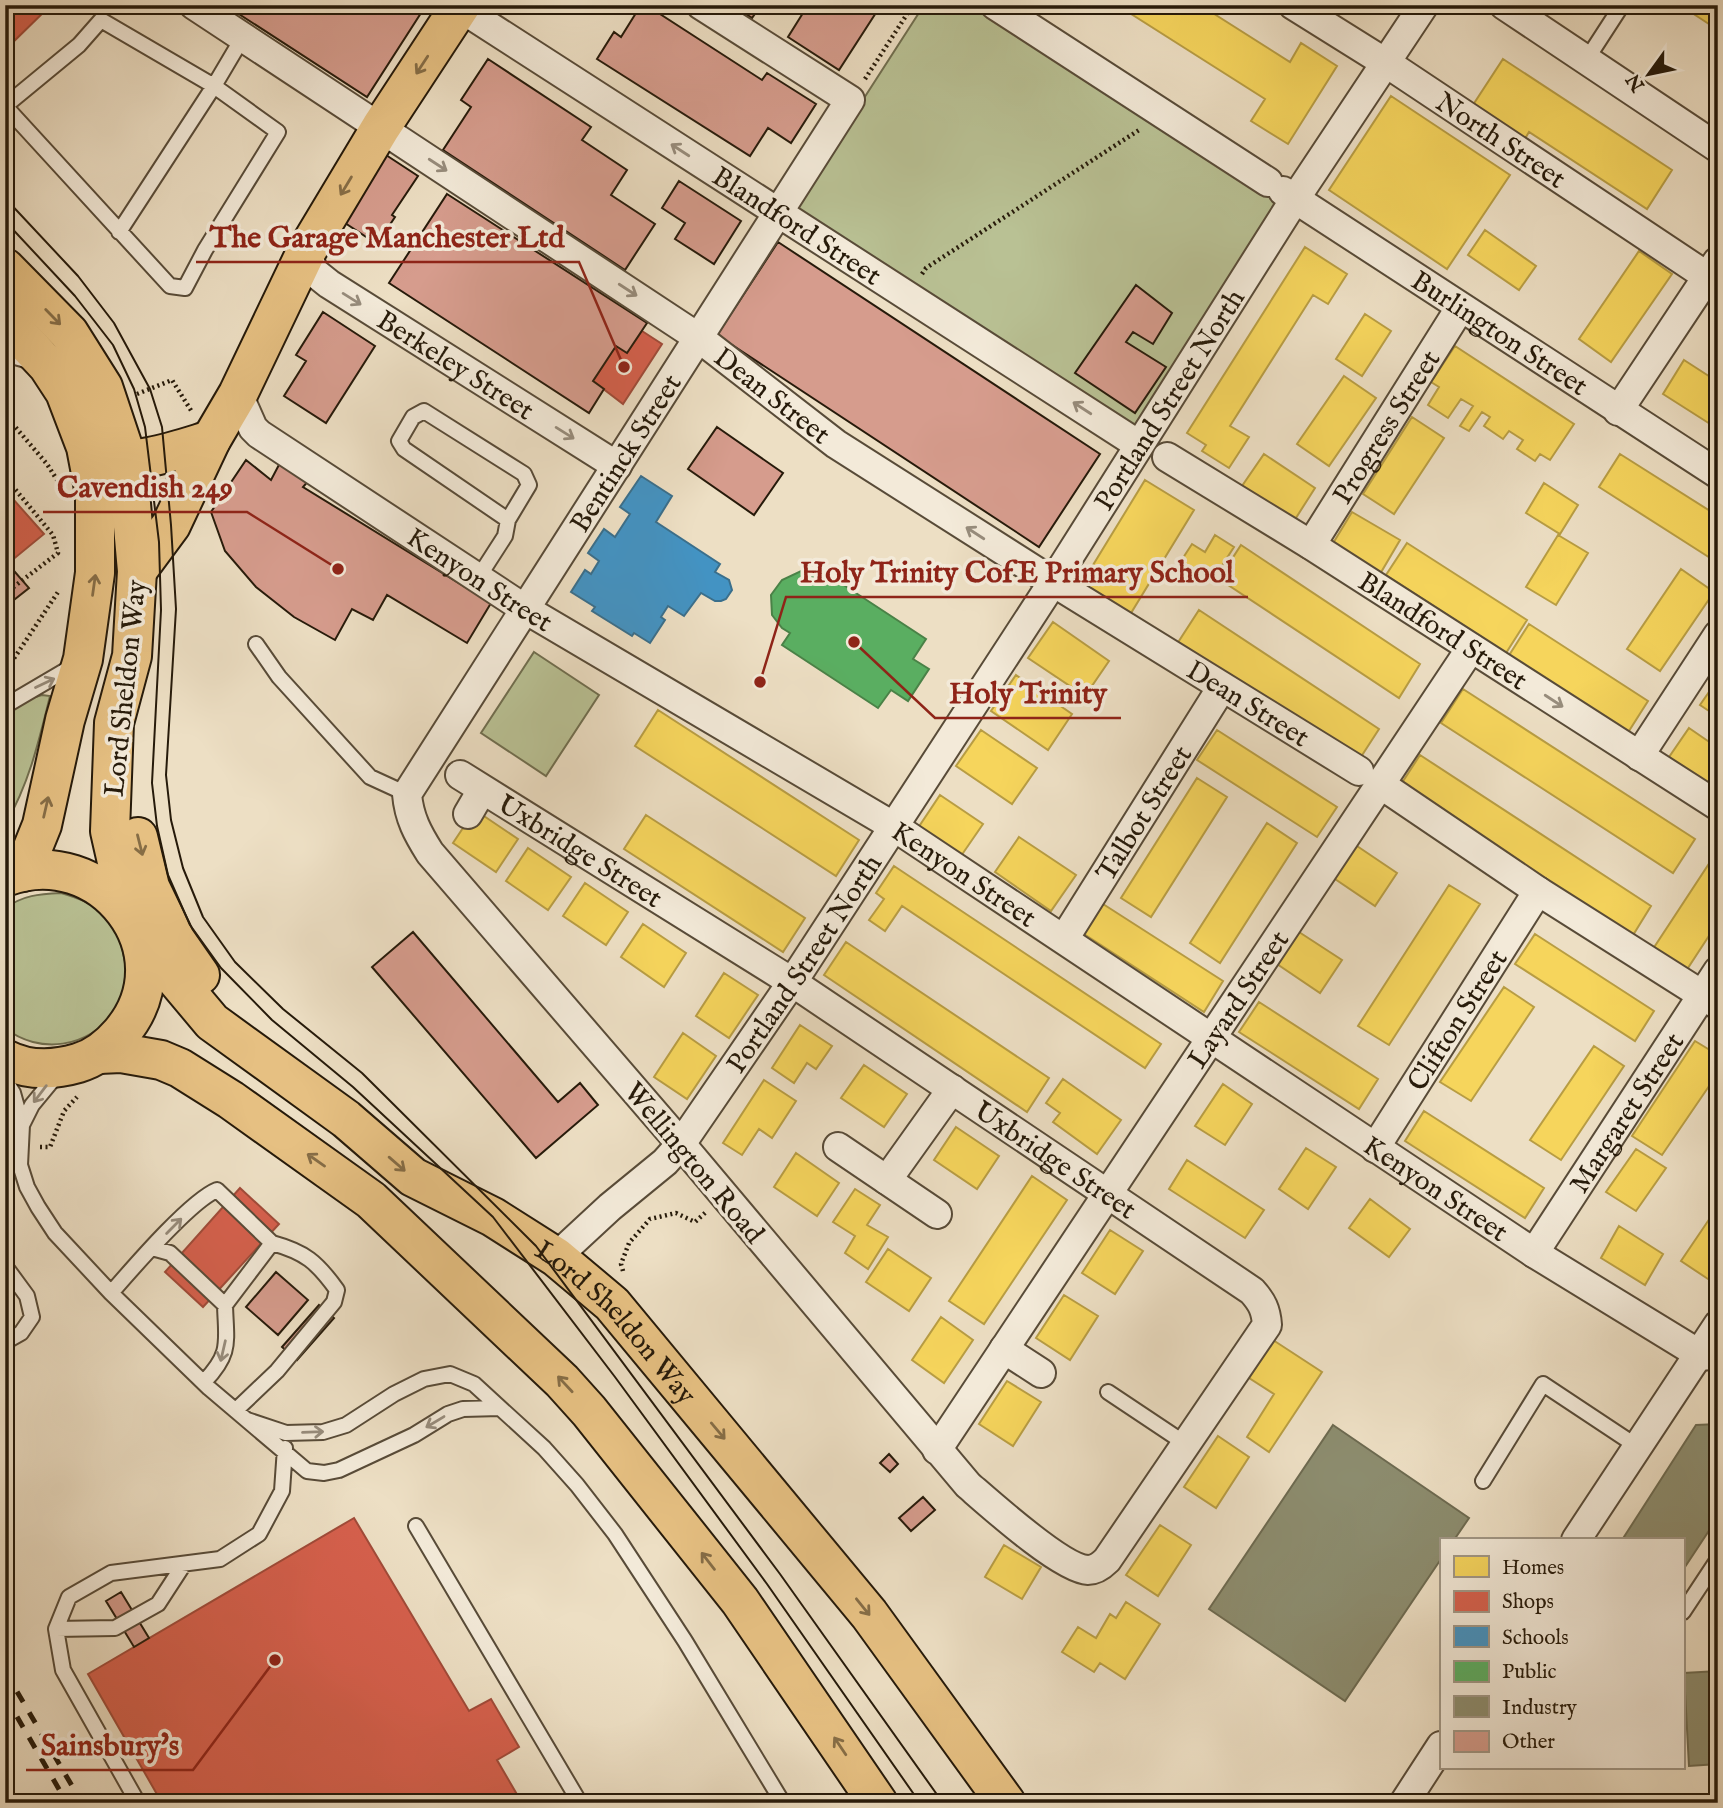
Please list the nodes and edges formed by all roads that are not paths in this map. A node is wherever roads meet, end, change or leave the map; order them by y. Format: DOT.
graph roads {
  1 [pos="194,5"];
  2 [pos="701,5"];
  3 [pos="995,5"];
  4 [pos="1293,5"];
  5 [pos="1424,5"];
  6 [pos="1504,5"];
  7 [pos="1622,5"];
  8 [pos="459,6"];
  9 [pos="243,37"];
  10 [pos="1587,59"];
  11 [pos="1386,63"];
  12 [pos="214,86"];
  13 [pos="381,127"];
  14 [pos="1718,148"];
  15 [pos="1282,191"];
  16 [pos="779,213"];
  17 [pos="119,232"];
  18 [pos="306,252"];
  19 [pos="5,268"];
  20 [pos="1713,269"];
  21 [pos="1460,308"];
  22 [pos="5,320"];
  23 [pos="699,338"];
  24 [pos="5,354"];
  25 [pos="48,366"];
  26 [pos="238,394"];
  27 [pos="1618,411"];
  28 [pos="211,440"];
  29 [pos="1139,445"];
  30 [pos="86,447"];
  31 [pos="1167,457"];
  32 [pos="127,459"];
  33 [pos="617,466"];
  34 [pos="1718,474"];
  35 [pos="508,520"];
  36 [pos="1311,545"];
  37 [pos="137,571"];
  38 [pos="478,578"];
  39 [pos="1053,582"];
  40 [pos="525,609"];
  41 [pos="1718,635"];
  42 [pos="256,644"];
  43 [pos="1471,648"];
  44 [pos="132,656"];
  45 [pos="83,659"];
  46 [pos="1222,687"];
  47 [pos="5,706"];
  48 [pos="1639,756"];
  49 [pos="1370,778"];
  50 [pos="407,794"];
  51 [pos="1718,806"];
  52 [pos="468,814"];
  53 [pos="893,826"];
  54 [pos="12,871"];
  55 [pos="1538,891"];
  56 [pos="134,925"];
  57 [pos="1065,939"];
  58 [pos="1718,971"];
  59 [pos="792,982"];
  60 [pos="1710,1000"];
  61 [pos="1212,1037"];
  62 [pos="99,1054"];
  63 [pos="5,1059"];
  64 [pos="64,1067"];
  65 [pos="5,1080"];
  66 [pos="951,1089"];
  67 [pos="346,1119"];
  68 [pos="22,1125"];
  69 [pos="681,1144"];
  70 [pos="838,1147"];
  71 [pos="1375,1148"];
  72 [pos="887,1180"];
  73 [pos="1108,1194"];
  74 [pos="937,1214"];
  75 [pos="272,1243"];
  76 [pos="152,1248"];
  77 [pos="1534,1253"];
  78 [pos="556,1257"];
  79 [pos="5,1266"];
  80 [pos="111,1293"];
  81 [pos="225,1304"];
  82 [pos="1718,1325"];
  83 [pos="5,1342"];
  84 [pos="1004,1349"];
  85 [pos="1703,1360"];
  86 [pos="1041,1373"];
  87 [pos="204,1382"];
  88 [pos="1108,1392"];
  89 [pos="500,1408"];
  90 [pos="241,1415"];
  91 [pos="286,1433"];
  92 [pos="1186,1444"];
  93 [pos="1638,1447"];
  94 [pos="937,1450"];
  95 [pos="284,1453"];
  96 [pos="1483,1481"];
  97 [pos="1005,1517"];
  98 [pos="416,1526"];
  99 [pos="1577,1538"];
  100 [pos="1718,1559"];
  101 [pos="184,1564"];
  102 [pos="1684,1610"];
  103 [pos="56,1629"];
  104 [pos="1440,1748"];
  105 [pos="138,1803"];
  106 [pos="580,1803"];
  107 [pos="783,1803"];
  108 [pos="878,1803"];
  109 [pos="1006,1803"];
  110 [pos="1405,1803"];
  1 -- 9 [label="street, Dean Street"];
  2 -- 16 [label="street, Bentinck Street"];
  3 -- 15 [label="street, Burlington Street"];
  4 -- 11 [label="street, North Street"];
  5 -- 11 [label="street, Portland Street North"];
  6 -- 10 [label="street"];
  7 -- 10 [label="lane"];
  8 -- 13 [label="highway, one-way"];
  16 -- 8 [label="street, Blandford Street, one-way"];
  9 -- 12 [label="lane"];
  9 -- 13 [label="street, Dean Street"];
  10 -- 14 [label="street"];
  11 -- 15 [label="street, Portland Street North"];
  11 -- 20 [label="street, North Street"];
  12 -- 17 [label="lane"];
  12 -- 17 [label="lane"];
  12 -- 17 [label="lane"];
  13 -- 18 [label="highway, one-way"];
  13 -- 23 [label="street, Dean Street, one-way"];
  15 -- 21 [label="street, Burlington Street"];
  15 -- 29 [label="street, Portland Street North"];
  16 -- 23 [label="street, Bentinck Street"];
  29 -- 16 [label="street, Blandford Street, one-way"];
  18 -- 26 [label="highway"];
  18 -- 33 [label="street, Berkeley Street, one-way"];
  19 -- 32 [label="highway, one-way"];
  20 -- 27 [label="street"];
  21 -- 27 [label="street, Burlington Street"];
  21 -- 36 [label="street, Progress Street"];
  22 -- 25 [label="highway"];
  23 -- 33 [label="street, Bentinck Street"];
  39 -- 23 [label="street, Dean Street, one-way"];
  24 -- 25 [label="lane"];
  25 -- 30 [label="highway"];
  26 -- 28 [label="highway"];
  26 -- 38 [label="street, Kenyon Street"];
  27 -- 34 [label="street, Burlington Street"];
  28 -- 32 [label="highway"];
  28 -- 37 [label="highway"];
  29 -- 39 [label="street, Portland Street North"];
  30 -- 32 [label="highway"];
  45 -- 30 [label="highway, Lord Sheldon Way, one-way"];
  31 -- 36 [label="street, Blandford Street"];
  32 -- 37 [label="highway, Lord Sheldon Way"];
  33 -- 40 [label="street, Bentinck Street"];
  35 -- 35 [label="lane"];
  35 -- 38 [label="lane"];
  36 -- 43 [label="street, Blandford Street"];
  37 -- 44 [label="highway, Lord Sheldon Way"];
  38 -- 40 [label="street, Kenyon Street"];
  39 -- 46 [label="street, Dean Street"];
  39 -- 53 [label="street, Portland Street North"];
  40 -- 50 [label="street, Bentinck Street"];
  40 -- 53 [label="street, Kenyon Street"];
  41 -- 48 [label="street"];
  42 -- 50 [label="lane"];
  43 -- 48 [label="street, Blandford Street, one-way"];
  43 -- 49 [label="street, Layard Street"];
  44 -- 56 [label="highway, Lord Sheldon Way"];
  44 -- 67 [label="highway, one-way"];
  47 -- 45 [label="lane, one-way"];
  54 -- 45 [label="highway, Lord Sheldon Way, one-way"];
  46 -- 49 [label="street, Dean Street"];
  46 -- 57 [label="street, Talbot Street"];
  48 -- 51 [label="street, Blandford Street"];
  49 -- 55 [label="street, Dean Street"];
  49 -- 61 [label="street, Layard Street"];
  50 -- 69 [label="street, Wellington Road"];
  52 -- 59 [label="street, Uxbridge Street"];
  53 -- 57 [label="street, Kenyon Street"];
  53 -- 59 [label="street, Portland Street North"];
  54 -- 56 [label="highway"];
  55 -- 60 [label="street, Dean Street"];
  55 -- 71 [label="street, Clifton Street"];
  56 -- 62 [label="highway"];
  56 -- 67 [label="highway, Lord Sheldon Way"];
  57 -- 61 [label="street, Kenyon Street"];
  58 -- 60 [label="street, Margaret Street"];
  59 -- 66 [label="street, Uxbridge Street"];
  59 -- 69 [label="street, Portland Street North"];
  60 -- 77 [label="street, Margaret Street"];
  61 -- 71 [label="street, Kenyon Street"];
  61 -- 73 [label="street, Layard Street"];
  62 -- 64 [label="highway"];
  108 -- 62 [label="highway, one-way"];
  63 -- 64 [label="highway"];
  64 -- 68 [label="lane, one-way"];
  65 -- 68 [label="lane"];
  66 -- 72 [label="street"];
  66 -- 73 [label="street, Uxbridge Street"];
  67 -- 78 [label="highway, Lord Sheldon Way, one-way"];
  68 -- 80 [label="lane"];
  69 -- 78 [label="street, Portland Street North"];
  69 -- 94 [label="street, Wellington Road"];
  70 -- 72 [label="street"];
  71 -- 77 [label="street, Kenyon Street"];
  72 -- 74 [label="street"];
  73 -- 84 [label="street, Layard Street"];
  73 -- 92 [label="street, Uxbridge Street"];
  76 -- 75 [label="lane, one-way"];
  75 -- 81 [label="lane"];
  75 -- 90 [label="lane"];
  76 -- 80 [label="lane"];
  76 -- 81 [label="lane"];
  77 -- 85 [label="street, Kenyon Street"];
  78 -- 109 [label="highway, Lord Sheldon Way, one-way"];
  79 -- 83 [label="lane"];
  80 -- 87 [label="lane"];
  81 -- 87 [label="lane, one-way"];
  82 -- 85 [label="street"];
  84 -- 86 [label="street"];
  84 -- 94 [label="street, Layard Street"];
  85 -- 93 [label="street"];
  87 -- 90 [label="lane"];
  88 -- 92 [label="lane"];
  91 -- 89 [label="lane, one-way"];
  89 -- 95 [label="lane, one-way"];
  89 -- 107 [label="lane"];
  90 -- 91 [label="lane"];
  90 -- 95 [label="lane"];
  91 -- 95 [label="lane"];
  92 -- 97 [label="street, Uxbridge Street"];
  93 -- 96 [label="lane"];
  93 -- 99 [label="street"];
  94 -- 97 [label="street, Wellington Road"];
  95 -- 101 [label="lane"];
  98 -- 106 [label="lane"];
  100 -- 102 [label="lane"];
  101 -- 103 [label="lane"];
  101 -- 103 [label="lane"];
  103 -- 105 [label="lane"];
  104 -- 110 [label="street"];
}
